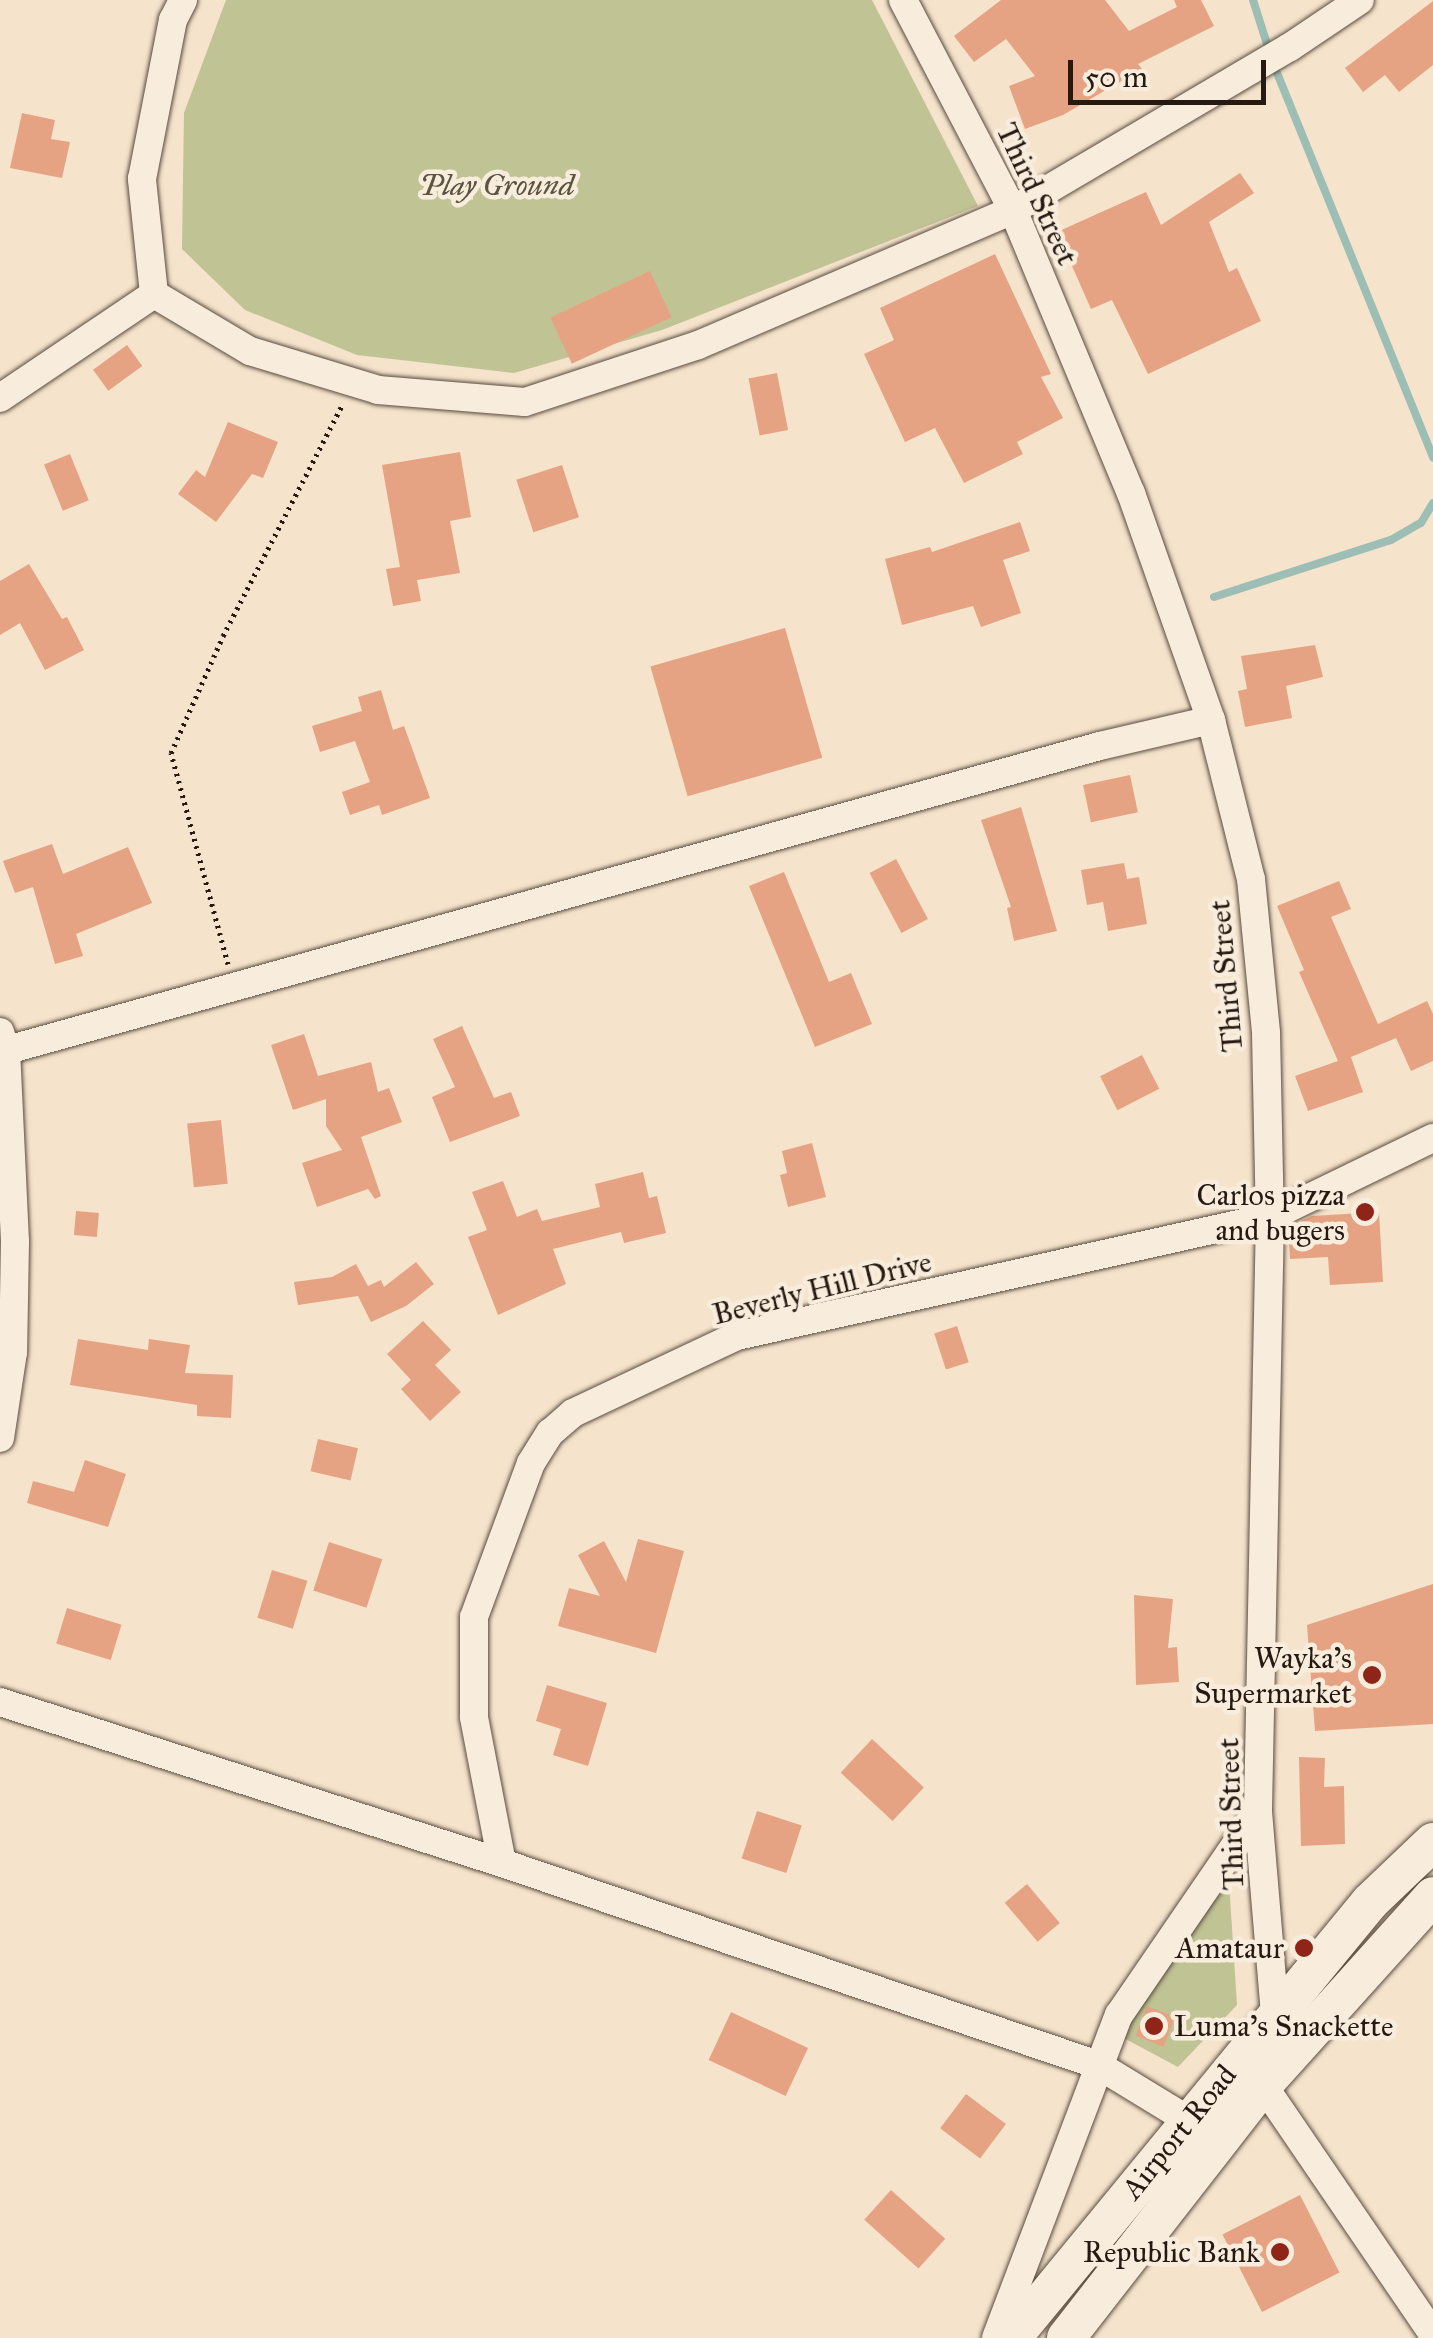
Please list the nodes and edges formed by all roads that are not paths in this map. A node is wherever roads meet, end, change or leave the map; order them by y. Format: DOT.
graph roads {
  1 [pos="183,0"];
  2 [pos="903,0"];
  3 [pos="1360,0"];
  4 [pos="1013,210"];
  5 [pos="154,294"];
  6 [pos="0,398"];
  7 [pos="1212,720"];
  8 [pos="2,1045"];
  9 [pos="1433,1138"];
  10 [pos="1270,1216"];
  11 [pos="0,1438"];
  12 [pos="0,1702"];
  13 [pos="1258,1812"];
  14 [pos="1433,1842"];
  15 [pos="502,1863"];
  16 [pos="1387,1886"];
  17 [pos="1423,1905"];
  18 [pos="1275,2015"];
  19 [pos="1098,2065"];
  20 [pos="1263,2085"];
  21 [pos="1204,2130"];
  22 [pos="1433,2334"];
  23 [pos="996,2338"];
  24 [pos="1012,2338"];
  25 [pos="1066,2338"];
  1 -- 5 [label="street"];
  2 -- 4 [label="street, Third Street"];
  3 -- 4 [label="street"];
  4 -- 5 [label="street"];
  4 -- 7 [label="street, Third Street"];
  5 -- 6 [label="street"];
  7 -- 8 [label="street"];
  7 -- 10 [label="street, Third Street"];
  8 -- 11 [label="street"];
  9 -- 10 [label="street, Beverly Hill Drive"];
  10 -- 13 [label="street, Third Street"];
  10 -- 15 [label="street, Beverly Hill Drive"];
  12 -- 15 [label="street"];
  13 -- 18 [label="street, Third Street"];
  13 -- 19 [label="street"];
  14 -- 16 [label="street, Airport Road"];
  15 -- 19 [label="street"];
  16 -- 17 [label="street"];
  16 -- 18 [label="street, Airport Road"];
  17 -- 20 [label="street, Airport Road"];
  18 -- 21 [label="street, Airport Road"];
  19 -- 21 [label="street"];
  19 -- 23 [label="street"];
  20 -- 21 [label="street, Airport Road"];
  20 -- 22 [label="street"];
  21 -- 24 [label="street, Airport Road"];
  21 -- 25 [label="street, Airport Road"];
}
